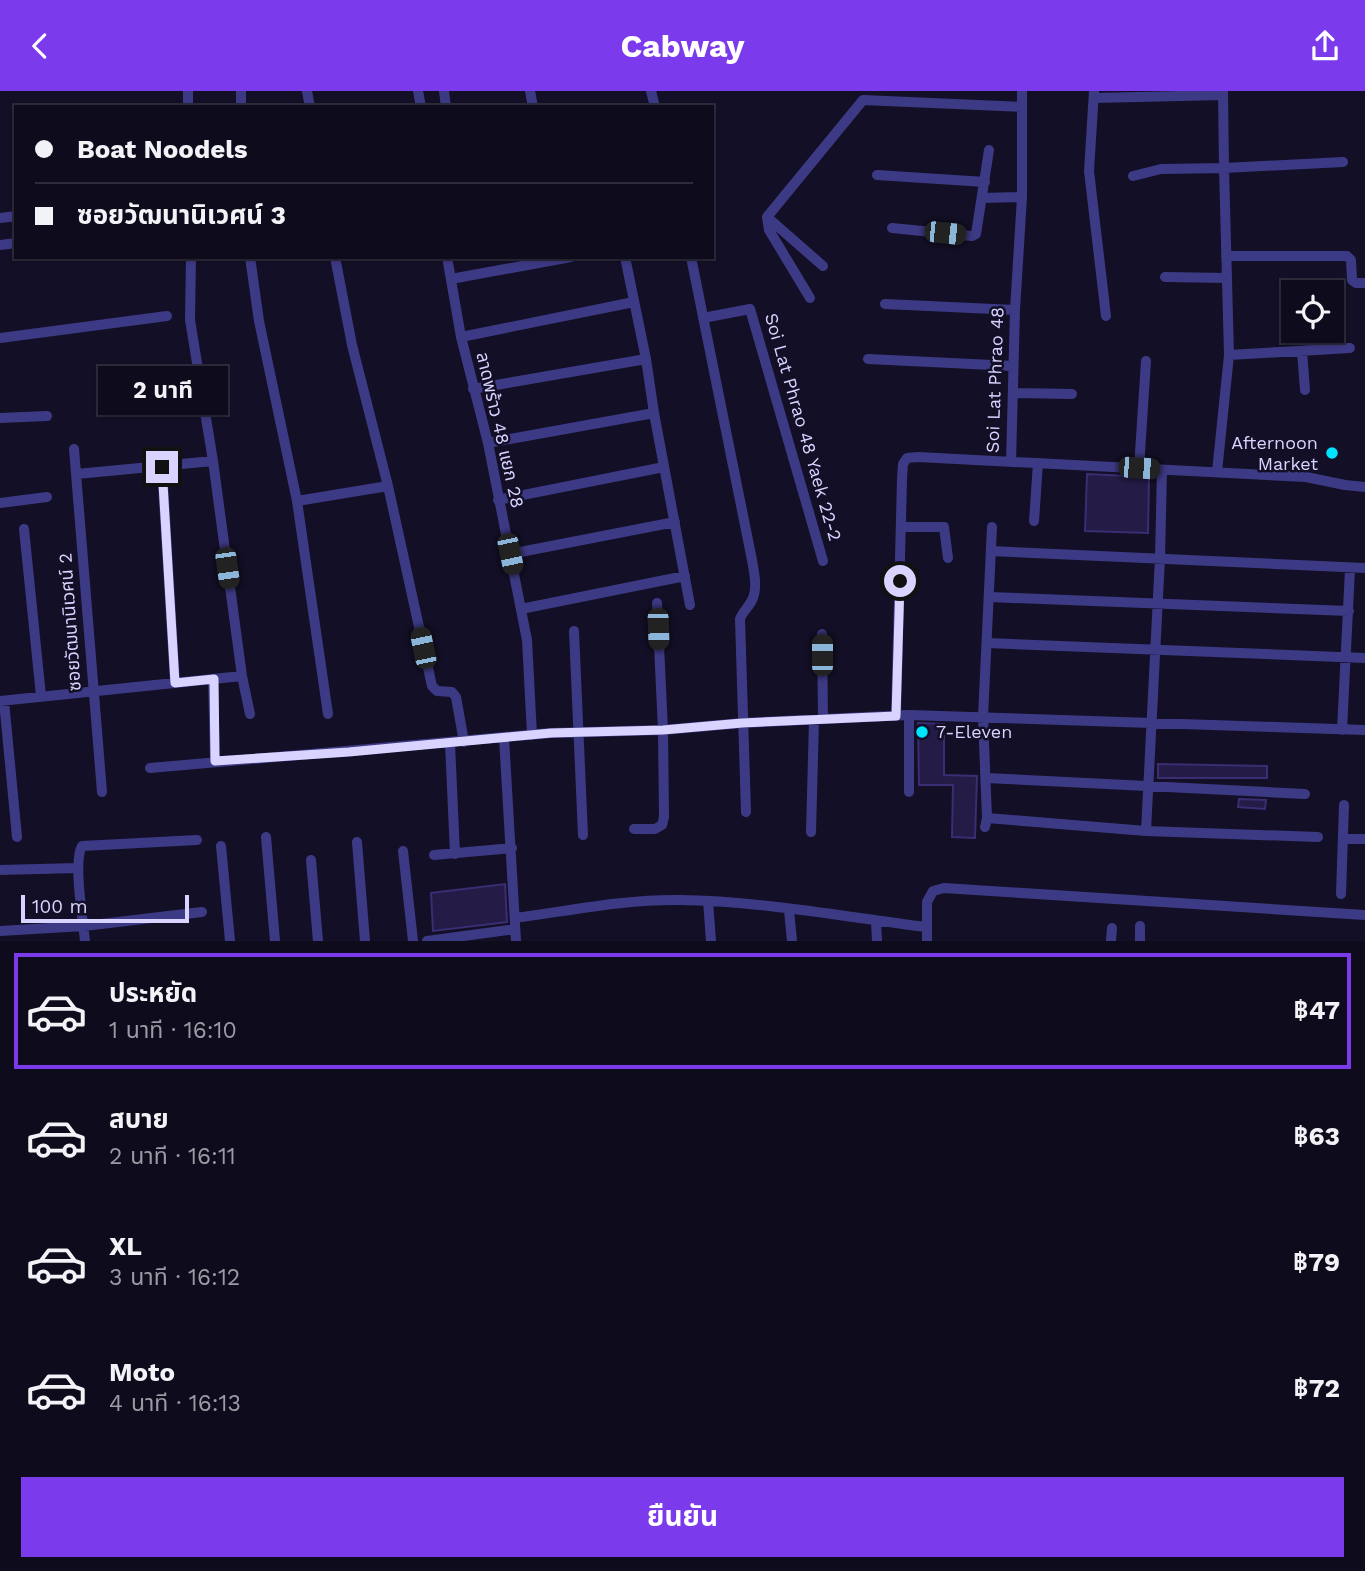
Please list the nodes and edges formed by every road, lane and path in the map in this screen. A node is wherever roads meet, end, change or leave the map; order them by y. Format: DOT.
graph roads {
  1 [pos="1022,91"];
  2 [pos="1223,93"];
  3 [pos="862,95"];
  4 [pos="1094,95"];
  5 [pos="1022,107"];
  6 [pos="989,150"];
  7 [pos="1343,162"];
  8 [pos="1224,168"];
  9 [pos="877,176"];
  10 [pos="1133,176"];
  11 [pos="985,182"];
  12 [pos="1022,197"];
  13 [pos="982,198"];
  14 [pos="767,217"];
  15 [pos="892,228"];
  16 [pos="1226,256"];
  17 [pos="191,259"];
  18 [pos="250,259"];
  19 [pos="335,259"];
  20 [pos="447,259"];
  21 [pos="560,259"];
  22 [pos="625,259"];
  23 [pos="691,259"];
  24 [pos="823,266"];
  25 [pos="1165,277"];
  26 [pos="1227,278"];
  27 [pos="451,279"];
  28 [pos="1365,283"];
  29 [pos="810,298"];
  30 [pos="634,302"];
  31 [pos="885,304"];
  32 [pos="1015,310"];
  33 [pos="167,316"];
  34 [pos="1105,316"];
  35 [pos="703,318"];
  36 [pos="461,337"];
  37 [pos="0,338"];
  38 [pos="1350,348"];
  39 [pos="1303,351"];
  40 [pos="1229,355"];
  41 [pos="646,359"];
  42 [pos="869,359"];
  43 [pos="1146,361"];
  44 [pos="1013,366"];
  45 [pos="473,389"];
  46 [pos="1305,390"];
  47 [pos="1013,393"];
  48 [pos="1072,394"];
  49 [pos="654,413"];
  50 [pos="47,416"];
  51 [pos="0,418"];
  52 [pos="488,443"];
  53 [pos="74,449"];
  54 [pos="213,461"];
  55 [pos="1011,462"];
  56 [pos="1038,463"];
  57 [pos="162,467"];
  58 [pos="664,467"];
  59 [pos="1139,468"];
  60 [pos="1162,470"];
  61 [pos="1217,472"];
  62 [pos="77,474"];
  63 [pos="388,487"];
  64 [pos="1365,487"];
  65 [pos="47,497"];
  66 [pos="498,500"];
  67 [pos="297,501"];
  68 [pos="0,503"];
  69 [pos="1034,521"];
  70 [pos="675,522"];
  71 [pos="901,527"];
  72 [pos="992,527"];
  73 [pos="24,529"];
  74 [pos="991,551"];
  75 [pos="510,554"];
  76 [pos="948,558"];
  77 [pos="1160,558"];
  78 [pos="823,561"];
  79 [pos="1350,569"];
  80 [pos="1365,569"];
  81 [pos="685,576"];
  82 [pos="989,597"];
  83 [pos="657,603"];
  84 [pos="1157,604"];
  85 [pos="690,605"];
  86 [pos="521,609"];
  87 [pos="1349,611"];
  88 [pos="574,631"];
  89 [pos="822,634"];
  90 [pos="987,643"];
  91 [pos="1156,649"];
  92 [pos="1346,657"];
  93 [pos="1365,659"];
  94 [pos="242,676"];
  95 [pos="214,679"];
  96 [pos="175,683"];
  97 [pos="93,692"];
  98 [pos="41,696"];
  99 [pos="2,701"];
  100 [pos="250,713"];
  101 [pos="328,714"];
  102 [pos="909,715"];
  103 [pos="896,716"];
  104 [pos="982,717"];
  105 [pos="818,719"];
  106 [pos="1152,722"];
  107 [pos="742,723"];
  108 [pos="663,730"];
  109 [pos="1342,730"];
  110 [pos="1365,730"];
  111 [pos="579,732"];
  112 [pos="533,735"];
  113 [pos="504,738"];
  114 [pos="464,742"];
  115 [pos="450,743"];
  116 [pos="215,761"];
  117 [pos="150,768"];
  118 [pos="986,778"];
  119 [pos="1149,785"];
  120 [pos="102,792"];
  121 [pos="909,792"];
  122 [pos="1305,794"];
  123 [pos="1344,805"];
  124 [pos="746,812"];
  125 [pos="634,829"];
  126 [pos="1146,831"];
  127 [pos="811,832"];
  128 [pos="583,835"];
  129 [pos="17,837"];
  130 [pos="266,837"];
  131 [pos="1318,838"];
  132 [pos="1344,839"];
  133 [pos="1365,839"];
  134 [pos="197,840"];
  135 [pos="357,842"];
  136 [pos="221,846"];
  137 [pos="512,848"];
  138 [pos="403,851"];
  139 [pos="455,854"];
  140 [pos="433,855"];
  141 [pos="311,860"];
  142 [pos="78,867"];
  143 [pos="0,870"];
  144 [pos="1341,894"];
  145 [pos="708,901"];
  146 [pos="789,910"];
  147 [pos="202,912"];
  148 [pos="1365,915"];
  149 [pos="876,921"];
  150 [pos="84,926"];
  151 [pos="1140,926"];
  152 [pos="926,927"];
  153 [pos="1112,928"];
  154 [pos="515,929"];
  155 [pos="0,931"];
  156 [pos="85,941"];
  157 [pos="230,941"];
  158 [pos="275,941"];
  159 [pos="318,941"];
  160 [pos="365,941"];
  161 [pos="412,941"];
  162 [pos="428,941"];
  163 [pos="711,941"];
  164 [pos="792,941"];
  165 [pos="877,941"];
  166 [pos="927,941"];
  167 [pos="1111,941"];
  168 [pos="1140,941"];
  1 -- 5 [label="street, Soi Lat Phrao 48"];
  2 -- 4 [label="street"];
  2 -- 8 [label="street"];
  3 -- 5 [label="street"];
  3 -- 14 [label="street"];
  4 -- 34 [label="street"];
  5 -- 12 [label="street, Soi Lat Phrao 48"];
  6 -- 11 [label="street"];
  7 -- 8 [label="street"];
  8 -- 10 [label="street"];
  8 -- 16 [label="street"];
  9 -- 11 [label="street"];
  11 -- 13 [label="street"];
  12 -- 13 [label="street"];
  12 -- 32 [label="street, Soi Lat Phrao 48"];
  13 -- 15 [label="street"];
  14 -- 24 [label="street"];
  14 -- 29 [label="street"];
  16 -- 26 [label="street"];
  16 -- 28 [label="street"];
  17 -- 54 [label="street"];
  18 -- 67 [label="street"];
  19 -- 63 [label="street"];
  20 -- 27 [label="street, ลาดพร้าว 48 แยก 28"];
  21 -- 27 [label="street"];
  22 -- 30 [label="street"];
  23 -- 35 [label="street"];
  25 -- 26 [label="street"];
  26 -- 40 [label="street"];
  27 -- 36 [label="street, ลาดพร้าว 48 แยก 28"];
  30 -- 36 [label="street"];
  30 -- 41 [label="street"];
  31 -- 32 [label="street"];
  32 -- 44 [label="street, Soi Lat Phrao 48"];
  33 -- 37 [label="street"];
  35 -- 78 [label="street, Soi Lat Phrao 48 Yaek 22-2"];
  35 -- 107 [label="street"];
  36 -- 45 [label="street, ลาดพร้าว 48 แยก 28"];
  38 -- 39 [label="street"];
  39 -- 40 [label="street"];
  39 -- 46 [label="street"];
  40 -- 61 [label="street"];
  41 -- 45 [label="street"];
  41 -- 49 [label="street"];
  42 -- 44 [label="street"];
  43 -- 59 [label="street"];
  44 -- 47 [label="street, Soi Lat Phrao 48"];
  45 -- 52 [label="street, ลาดพร้าว 48 แยก 28"];
  47 -- 48 [label="street"];
  47 -- 55 [label="street, Soi Lat Phrao 48"];
  49 -- 52 [label="street"];
  49 -- 58 [label="street"];
  50 -- 51 [label="street"];
  52 -- 66 [label="street, ลาดพร้าว 48 แยก 28"];
  53 -- 62 [label="street, ซอยวัฒนานิเวศน์ 2"];
  54 -- 57 [label="street"];
  54 -- 94 [label="street"];
  55 -- 56 [label="street"];
  55 -- 71 [label="street, Soi Lat Phrao 48"];
  56 -- 59 [label="street"];
  56 -- 69 [label="street"];
  57 -- 62 [label="street"];
  57 -- 96 [label="street"];
  58 -- 66 [label="street"];
  58 -- 70 [label="street"];
  59 -- 60 [label="street"];
  60 -- 61 [label="street"];
  60 -- 77 [label="street"];
  61 -- 64 [label="street"];
  62 -- 97 [label="street, ซอยวัฒนานิเวศน์ 2"];
  63 -- 67 [label="street"];
  63 -- 114 [label="street"];
  65 -- 68 [label="street"];
  66 -- 75 [label="street, ลาดพร้าว 48 แยก 28"];
  67 -- 101 [label="street"];
  70 -- 75 [label="street"];
  70 -- 81 [label="street"];
  71 -- 76 [label="street"];
  71 -- 103 [label="street, Soi Lat Phrao 48"];
  72 -- 74 [label="street"];
  73 -- 98 [label="street"];
  74 -- 77 [label="street"];
  74 -- 82 [label="street"];
  75 -- 86 [label="street, ลาดพร้าว 48 แยก 28"];
  77 -- 79 [label="street"];
  77 -- 84 [label="street"];
  79 -- 80 [label="street"];
  79 -- 87 [label="street"];
  81 -- 85 [label="street"];
  81 -- 86 [label="street"];
  82 -- 84 [label="street"];
  82 -- 90 [label="street"];
  83 -- 108 [label="street"];
  84 -- 87 [label="street"];
  84 -- 91 [label="street"];
  86 -- 112 [label="street, ลาดพร้าว 48 แยก 28"];
  87 -- 92 [label="street"];
  88 -- 111 [label="street"];
  89 -- 105 [label="street"];
  90 -- 91 [label="street"];
  90 -- 104 [label="street"];
  91 -- 92 [label="street"];
  91 -- 106 [label="street"];
  92 -- 93 [label="street"];
  92 -- 109 [label="street"];
  94 -- 95 [label="street"];
  94 -- 100 [label="street"];
  95 -- 96 [label="street"];
  95 -- 116 [label="street"];
  96 -- 97 [label="street"];
  97 -- 98 [label="street"];
  97 -- 120 [label="street, ซอยวัฒนานิเวศน์ 2"];
  98 -- 99 [label="street"];
  99 -- 129 [label="street"];
  102 -- 103 [label="street"];
  102 -- 104 [label="street"];
  102 -- 121 [label="street"];
  103 -- 105 [label="street"];
  104 -- 106 [label="street"];
  104 -- 118 [label="street"];
  105 -- 107 [label="street"];
  105 -- 127 [label="street"];
  106 -- 109 [label="street"];
  106 -- 119 [label="street"];
  107 -- 108 [label="street"];
  107 -- 124 [label="street"];
  108 -- 111 [label="street"];
  108 -- 125 [label="street"];
  109 -- 110 [label="street"];
  111 -- 112 [label="street"];
  111 -- 128 [label="street"];
  112 -- 113 [label="street"];
  113 -- 114 [label="street"];
  113 -- 137 [label="street"];
  114 -- 115 [label="street"];
  115 -- 116 [label="street"];
  115 -- 139 [label="street"];
  116 -- 117 [label="street"];
  118 -- 119 [label="street"];
  118 -- 126 [label="street"];
  119 -- 122 [label="street"];
  119 -- 126 [label="street"];
  123 -- 132 [label="street"];
  126 -- 131 [label="street"];
  130 -- 158 [label="street"];
  132 -- 133 [label="street"];
  132 -- 144 [label="street"];
  134 -- 142 [label="street"];
  135 -- 160 [label="street"];
  136 -- 157 [label="street"];
  137 -- 139 [label="street"];
  137 -- 154 [label="street"];
  138 -- 161 [label="street"];
  139 -- 140 [label="street"];
  141 -- 159 [label="street"];
  142 -- 143 [label="street"];
  142 -- 150 [label="street"];
  145 -- 146 [label="street"];
  145 -- 154 [label="street"];
  145 -- 163 [label="street"];
  146 -- 149 [label="street"];
  146 -- 164 [label="street"];
  147 -- 150 [label="street"];
  148 -- 152 [label="street"];
  149 -- 152 [label="street"];
  149 -- 165 [label="street"];
  150 -- 155 [label="street"];
  150 -- 156 [label="street"];
  151 -- 168 [label="street"];
  152 -- 166 [label="street"];
  153 -- 167 [label="street"];
  154 -- 162 [label="street"];
}
